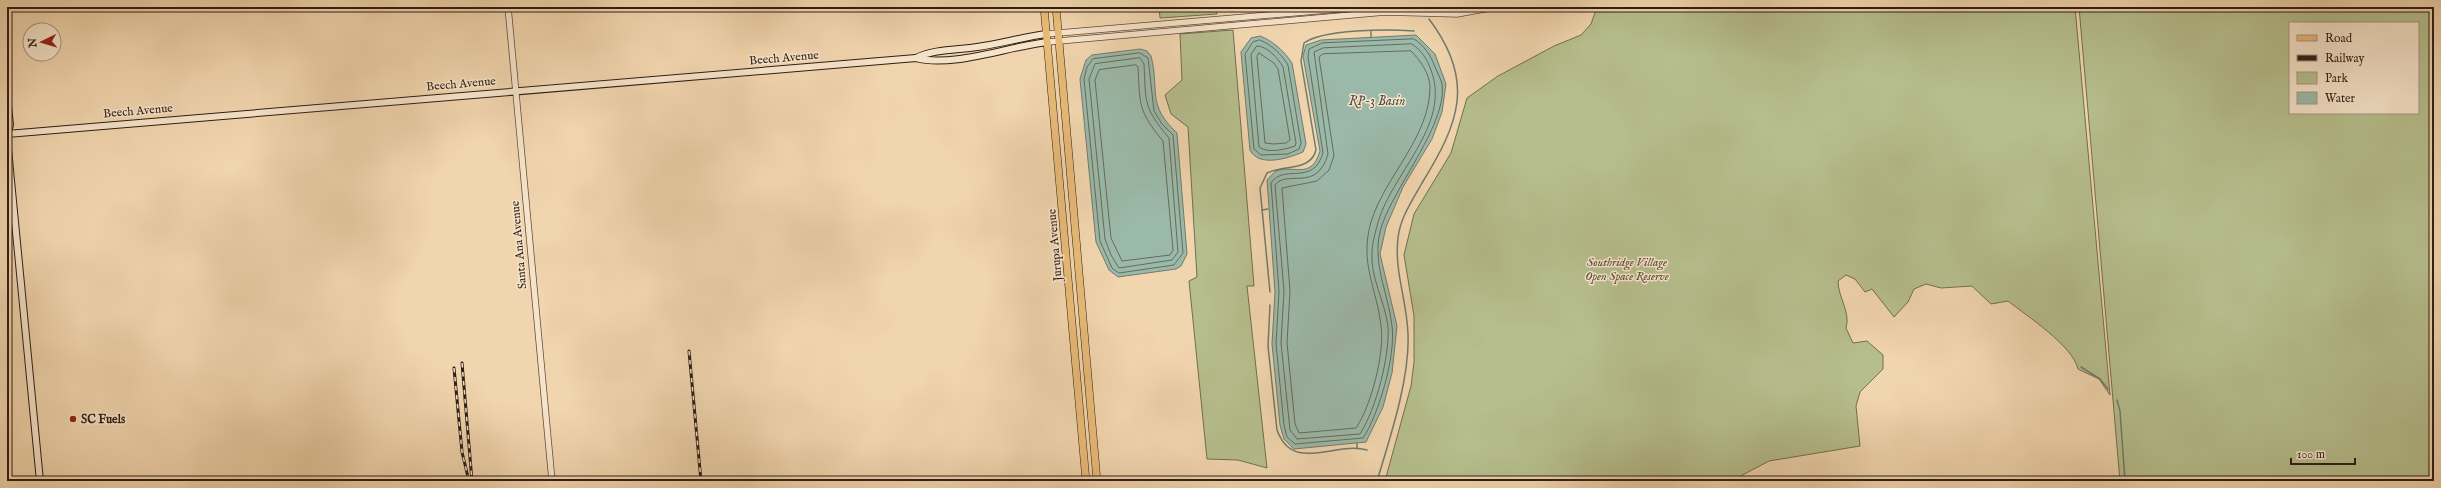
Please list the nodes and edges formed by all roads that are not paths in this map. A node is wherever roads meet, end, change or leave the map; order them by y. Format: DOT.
graph roads {
  1 [pos="508,7"];
  2 [pos="1044,7"];
  3 [pos="1056,7"];
  4 [pos="1362,7"];
  5 [pos="1427,7"];
  6 [pos="1457,7"];
  7 [pos="1495,7"];
  8 [pos="1047,34"];
  9 [pos="1059,34"];
  10 [pos="1059,41"];
  11 [pos="1048,42"];
  12 [pos="916,58"];
  13 [pos="516,90"];
  14 [pos="7,97"];
  15 [pos="7,133"];
  16 [pos="7,139"];
  17 [pos="40,481"];
  18 [pos="552,481"];
  19 [pos="1086,481"];
  20 [pos="1097,481"];
  1 -- 13 [label="street, Santa Ana Avenue"];
  2 -- 8 [label="main road, Jurupa Avenue"];
  3 -- 9 [label="main road, Jurupa Avenue"];
  4 -- 9 [label="street, Beech Avenue"];
  5 -- 6 [label="street"];
  7 -- 10 [label="street, Beech Avenue"];
  8 -- 9 [label="street, Beech Avenue"];
  8 -- 11 [label="main road, Jurupa Avenue"];
  8 -- 12 [label="main road, Beech Avenue"];
  9 -- 10 [label="main road, Jurupa Avenue"];
  10 -- 11 [label="street, Beech Avenue"];
  10 -- 20 [label="main road, Jurupa Avenue"];
  11 -- 12 [label="main road, Beech Avenue"];
  11 -- 19 [label="main road, Jurupa Avenue"];
  12 -- 13 [label="main road, Beech Avenue"];
  13 -- 15 [label="main road, Beech Avenue"];
  13 -- 18 [label="street, Santa Ana Avenue"];
  14 -- 15 [label="main road"];
  16 -- 17 [label="main road"];
}
